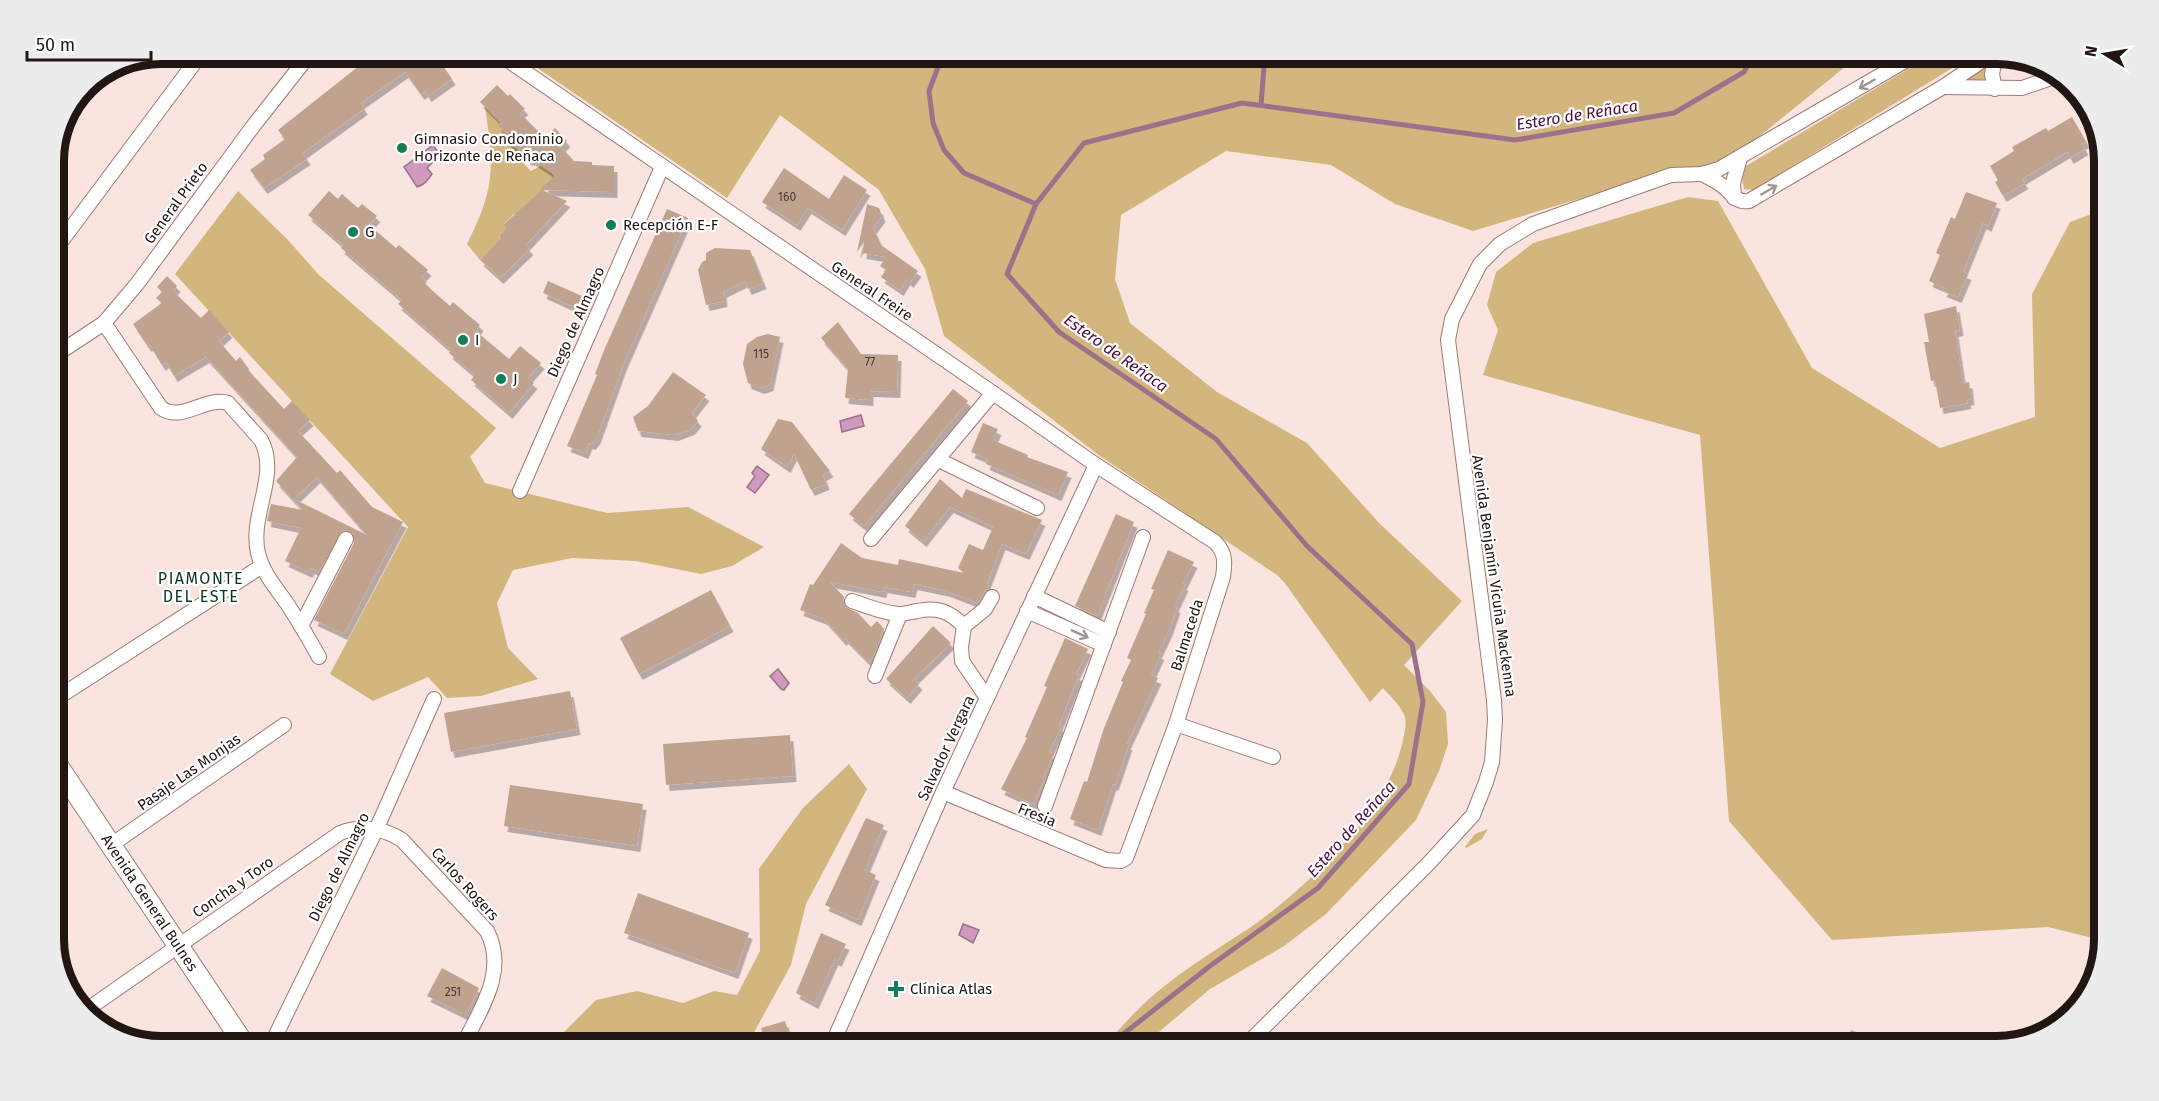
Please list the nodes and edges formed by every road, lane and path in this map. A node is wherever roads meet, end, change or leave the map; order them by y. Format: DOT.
graph roads {
  1 [pos="194,64"];
  2 [pos="302,64"];
  3 [pos="513,64"];
  4 [pos="1900,64"];
  5 [pos="1979,64"];
  6 [pos="1993,64"];
  7 [pos="2045,78"];
  8 [pos="1943,87"];
  9 [pos="1995,89"];
  10 [pos="1740,158"];
  11 [pos="662,167"];
  12 [pos="1702,174"];
  13 [pos="1734,198"];
  14 [pos="65,236"];
  15 [pos="104,323"];
  16 [pos="65,349"];
  17 [pos="993,393"];
  18 [pos="939,460"];
  19 [pos="1095,465"];
  20 [pos="520,491"];
  21 [pos="1037,508"];
  22 [pos="1143,537"];
  23 [pos="346,539"];
  24 [pos="871,539"];
  25 [pos="1225,556"];
  26 [pos="262,566"];
  27 [pos="992,597"];
  28 [pos="1034,597"];
  29 [pos="852,601"];
  30 [pos="1028,611"];
  31 [pos="900,614"];
  32 [pos="301,626"];
  33 [pos="964,626"];
  34 [pos="1107,639"];
  35 [pos="319,657"];
  36 [pos="875,676"];
  37 [pos="65,693"];
  38 [pos="987,698"];
  39 [pos="434,699"];
  40 [pos="1176,724"];
  41 [pos="284,725"];
  42 [pos="1273,758"];
  43 [pos="65,776"];
  44 [pos="943,792"];
  45 [pos="1046,806"];
  46 [pos="376,830"];
  47 [pos="111,845"];
  48 [pos="1121,861"];
  49 [pos="178,945"];
  50 [pos="92,1006"];
  51 [pos="239,1036"];
  52 [pos="275,1036"];
  53 [pos="467,1036"];
  54 [pos="836,1036"];
  55 [pos="1255,1036"];
  1 -- 14 [label="street"];
  2 -- 15 [label="street, General Prieto"];
  3 -- 11 [label="street, General Freire"];
  4 -- 10 [label="street, Avenida Benjamín Vicuña Mackenna, one-way"];
  5 -- 8 [label="street"];
  6 -- 9 [label="street"];
  7 -- 9 [label="street"];
  8 -- 9 [label="street"];
  13 -- 8 [label="street, one-way"];
  10 -- 12 [label="street, Avenida Benjamín Vicuña Mackenna"];
  10 -- 13 [label="street"];
  11 -- 17 [label="street, General Freire"];
  11 -- 20 [label="street, Diego de Almagro"];
  12 -- 13 [label="street"];
  12 -- 55 [label="street, Avenida Benjamín Vicuña Mackenna"];
  15 -- 16 [label="street, General Prieto"];
  15 -- 26 [label="street"];
  17 -- 18 [label="street"];
  17 -- 19 [label="street, General Freire"];
  18 -- 21 [label="street"];
  18 -- 24 [label="street"];
  19 -- 25 [label="street, General Freire"];
  19 -- 28 [label="street, Salvador Vergara"];
  22 -- 34 [label="street"];
  23 -- 32 [label="street"];
  25 -- 40 [label="street, Balmaceda"];
  26 -- 32 [label="street"];
  26 -- 37 [label="street"];
  27 -- 33 [label="street"];
  28 -- 30 [label="street, Salvador Vergara"];
  28 -- 34 [label="street"];
  29 -- 31 [label="street"];
  30 -- 34 [label="street, one-way"];
  30 -- 38 [label="street, Salvador Vergara"];
  31 -- 33 [label="street"];
  31 -- 36 [label="street"];
  32 -- 35 [label="street"];
  33 -- 38 [label="street"];
  34 -- 45 [label="street"];
  38 -- 44 [label="street, Salvador Vergara"];
  39 -- 46 [label="street, Diego de Almagro"];
  40 -- 42 [label="street"];
  40 -- 48 [label="street, Balmaceda"];
  41 -- 47 [label="street, Pasaje Las Monjas"];
  43 -- 47 [label="street, Avenida General Bulnes"];
  44 -- 48 [label="street, Fresia"];
  44 -- 54 [label="street, Salvador Vergara"];
  46 -- 49 [label="street, Concha y Toro"];
  46 -- 52 [label="street, Diego de Almagro"];
  46 -- 53 [label="street, Carlos Rogers"];
  47 -- 49 [label="street, Avenida General Bulnes"];
  49 -- 50 [label="street, Concha y Toro"];
  49 -- 51 [label="street, Avenida General Bulnes"];
}
